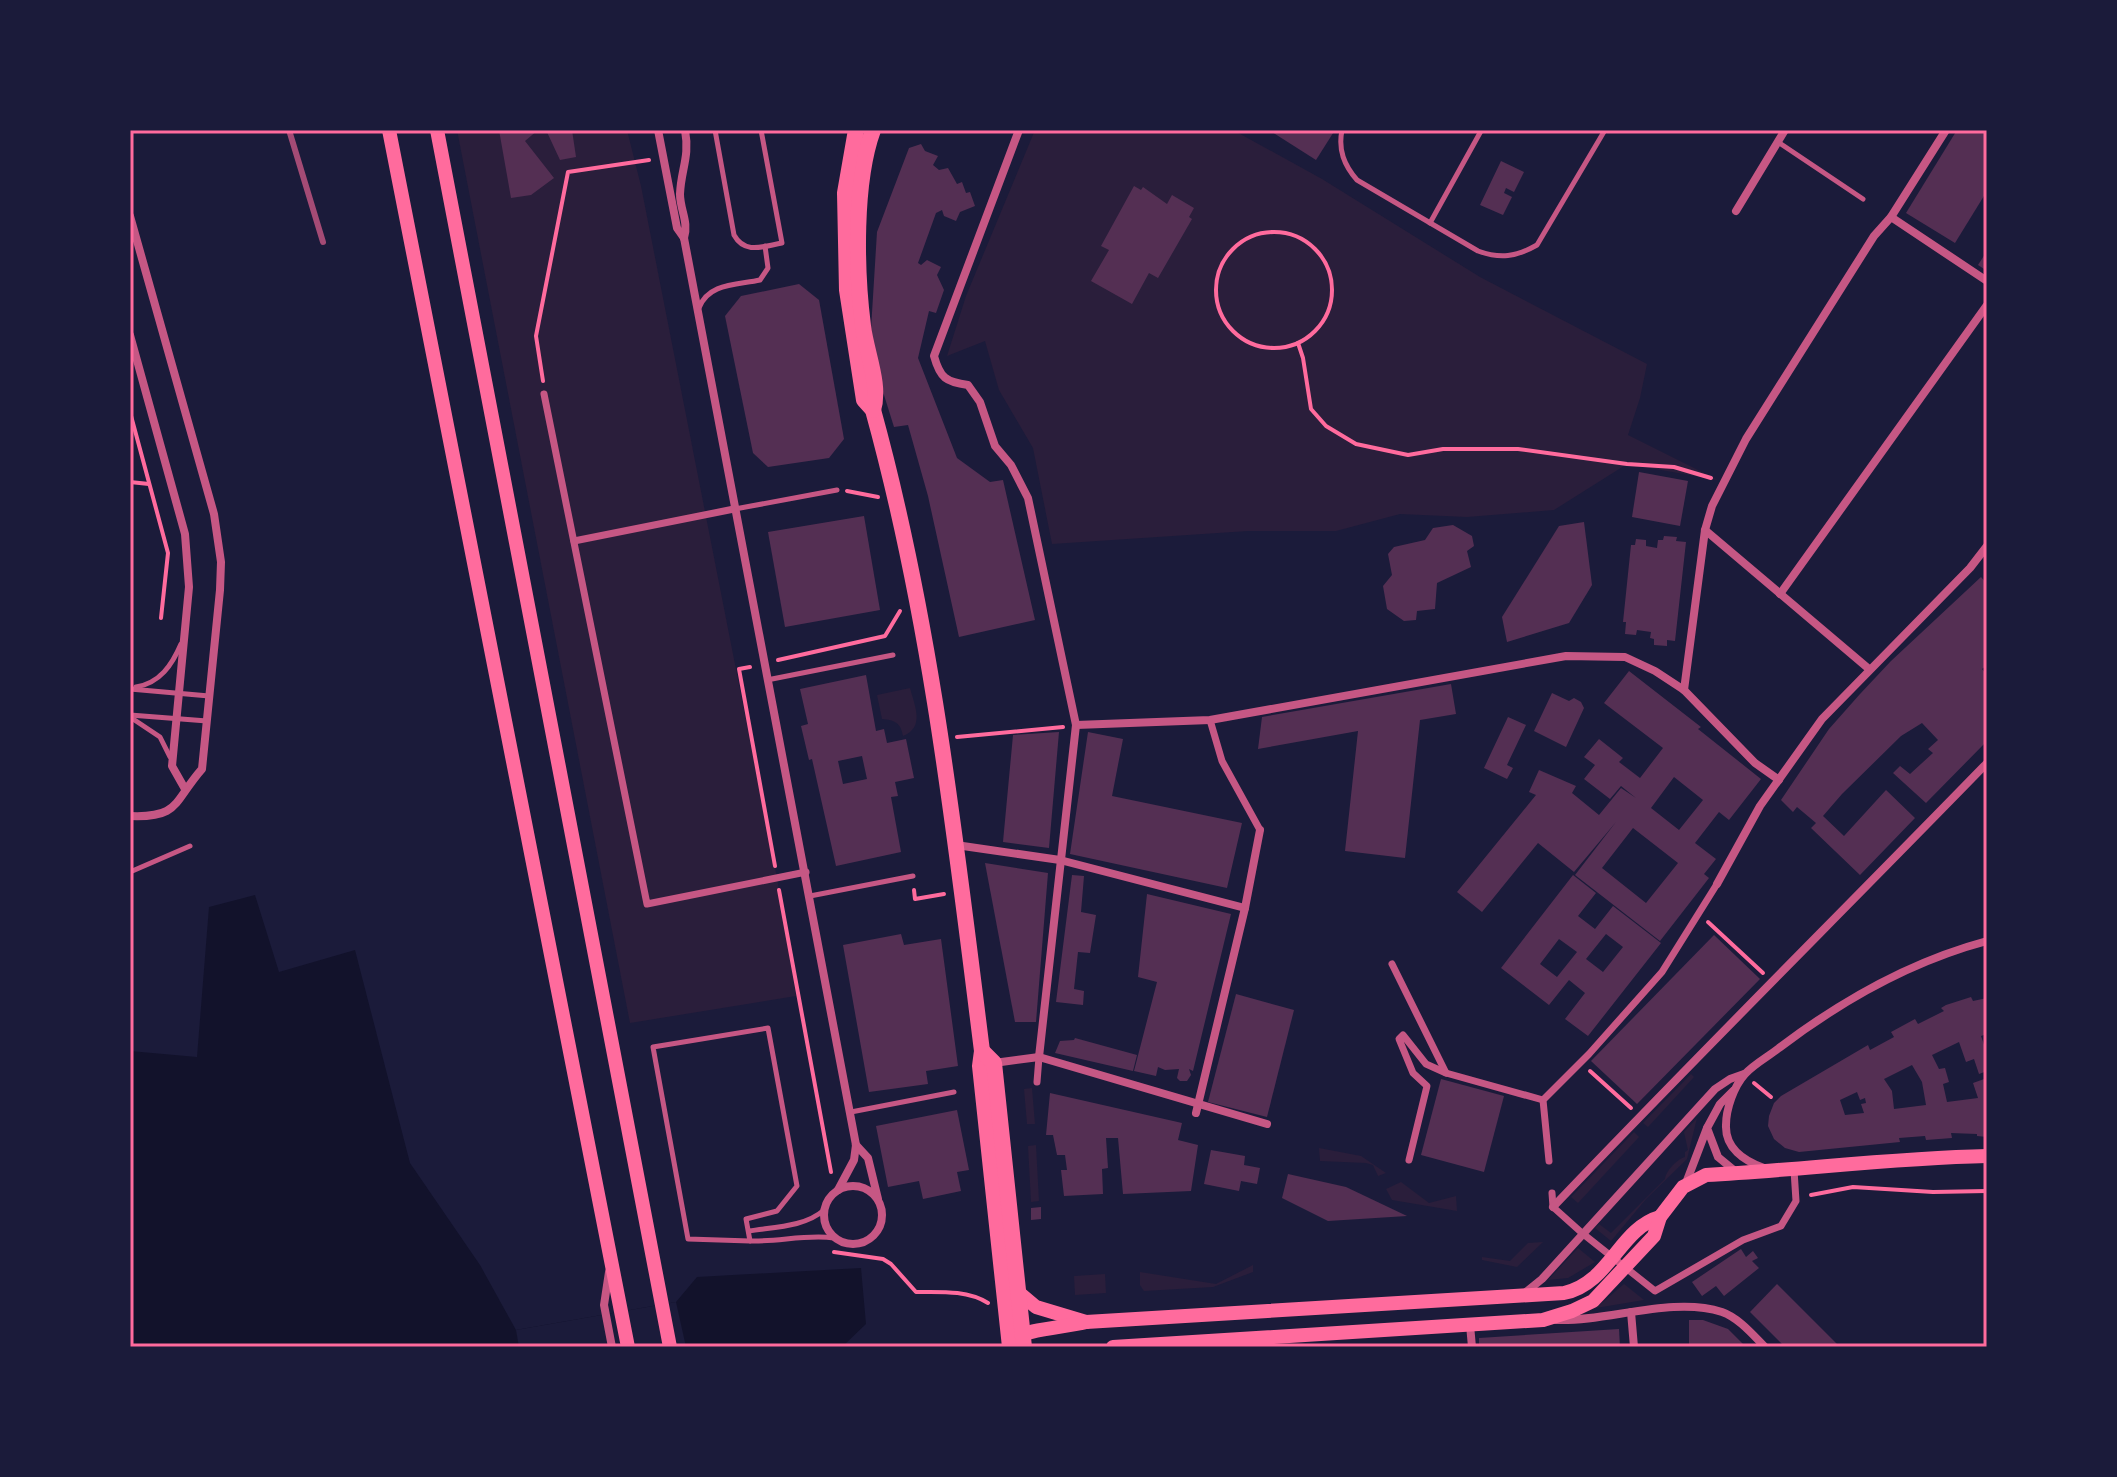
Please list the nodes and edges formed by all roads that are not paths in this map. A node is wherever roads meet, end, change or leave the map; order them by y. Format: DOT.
graph roads {
  1 [pos="389,130"];
  2 [pos="437,130"];
  3 [pos="658,130"];
  4 [pos="685,130"];
  5 [pos="715,130"];
  6 [pos="761,130"];
  7 [pos="856,130"];
  8 [pos="873,130"];
  9 [pos="1019,130"];
  10 [pos="1342,130"];
  11 [pos="1605,130"];
  12 [pos="1785,130"];
  13 [pos="1946,130"];
  14 [pos="1481,131"];
  15 [pos="1778,142"];
  16 [pos="1863,199"];
  17 [pos="1736,211"];
  18 [pos="130,216"];
  19 [pos="1891,217"];
  20 [pos="1430,223"];
  21 [pos="684,238"];
  22 [pos="765,246"];
  23 [pos="1987,281"];
  24 [pos="1987,305"];
  25 [pos="698,313"];
  26 [pos="130,335"];
  27 [pos="544,394"];
  28 [pos="873,410"];
  29 [pos="837,490"];
  30 [pos="734,509"];
  31 [pos="1705,530"];
  32 [pos="574,541"];
  33 [pos="1987,546"];
  34 [pos="1780,594"];
  35 [pos="183,640"];
  36 [pos="893,655"];
  37 [pos="1869,669"];
  38 [pos="767,680"];
  39 [pos="130,689"];
  40 [pos="1684,690"];
  41 [pos="179,693"];
  42 [pos="210,696"];
  43 [pos="130,716"];
  44 [pos="177,718"];
  45 [pos="1210,720"];
  46 [pos="207,721"];
  47 [pos="1076,725"];
  48 [pos="1987,763"];
  49 [pos="172,766"];
  50 [pos="1779,780"];
  51 [pos="185,789"];
  52 [pos="130,816"];
  53 [pos="1260,830"];
  54 [pos="956,845"];
  55 [pos="190,846"];
  56 [pos="1060,860"];
  57 [pos="130,872"];
  58 [pos="806,872"];
  59 [pos="913,876"];
  60 [pos="1717,884"];
  61 [pos="810,896"];
  62 [pos="1245,908"];
  63 [pos="1987,941"];
  64 [pos="1392,964"];
  65 [pos="988,1057"];
  66 [pos="1039,1057"];
  67 [pos="1446,1073"];
  68 [pos="1745,1074"];
  69 [pos="1037,1082"];
  70 [pos="1736,1088"];
  71 [pos="954,1092"];
  72 [pos="1543,1100"];
  73 [pos="1197,1108"];
  74 [pos="851,1112"];
  75 [pos="1267,1124"];
  76 [pos="1707,1128"];
  77 [pos="856,1145"];
  78 [pos="1987,1156"];
  79 [pos="1409,1160"];
  80 [pos="1549,1161"];
  81 [pos="1794,1170"];
  82 [pos="1775,1171"];
  83 [pos="1738,1173"];
  84 [pos="1683,1187"];
  85 [pos="838,1190"];
  86 [pos="1552,1193"];
  87 [pos="878,1200"];
  88 [pos="1553,1207"];
  89 [pos="824,1210"];
  90 [pos="1660,1217"];
  91 [pos="749,1231"];
  92 [pos="1582,1233"];
  93 [pos="834,1238"];
  94 [pos="750,1241"];
  95 [pos="1613,1258"];
  96 [pos="611,1263"];
  97 [pos="1626,1269"];
  98 [pos="1017,1291"];
  99 [pos="1655,1291"];
  100 [pos="1520,1295"];
  101 [pos="1655,1310"];
  102 [pos="1631,1312"];
  103 [pos="1543,1320"];
  104 [pos="1086,1322"];
  105 [pos="1470,1325"];
  106 [pos="1023,1340"];
  107 [pos="1282,1342"];
  108 [pos="1200,1344"];
  109 [pos="612,1347"];
  110 [pos="628,1347"];
  111 [pos="670,1347"];
  112 [pos="1010,1347"];
  113 [pos="1113,1347"];
  114 [pos="1472,1347"];
  115 [pos="1634,1347"];
  116 [pos="1765,1347"];
  1 -- 96 [label="main road"];
  2 -- 111 [label="main road"];
  3 -- 21 [label="street"];
  4 -- 21 [label="street"];
  5 -- 22 [label="lane"];
  6 -- 22 [label="lane"];
  7 -- 28 [label="highway"];
  8 -- 28 [label="highway"];
  9 -- 47 [label="street"];
  10 -- 20 [label="lane"];
  11 -- 20 [label="lane"];
  12 -- 15 [label="street"];
  13 -- 19 [label="street"];
  14 -- 20 [label="lane"];
  15 -- 16 [label="lane"];
  15 -- 17 [label="street"];
  18 -- 42 [label="street"];
  19 -- 23 [label="street"];
  19 -- 31 [label="street"];
  21 -- 25 [label="street"];
  22 -- 25 [label="lane"];
  24 -- 34 [label="street"];
  25 -- 30 [label="street"];
  26 -- 35 [label="street"];
  27 -- 32 [label="street"];
  28 -- 54 [label="highway"];
  29 -- 30 [label="lane"];
  30 -- 32 [label="street"];
  30 -- 38 [label="street"];
  31 -- 34 [label="street"];
  31 -- 40 [label="street"];
  32 -- 58 [label="street"];
  33 -- 37 [label="street"];
  34 -- 37 [label="street"];
  35 -- 39 [label="lane"];
  35 -- 41 [label="street"];
  36 -- 38 [label="lane"];
  37 -- 50 [label="street"];
  38 -- 58 [label="street"];
  39 -- 41 [label="lane"];
  40 -- 45 [label="street"];
  40 -- 50 [label="street"];
  41 -- 42 [label="lane"];
  41 -- 44 [label="street"];
  42 -- 46 [label="street"];
  43 -- 44 [label="lane"];
  43 -- 49 [label="lane"];
  44 -- 46 [label="lane"];
  44 -- 49 [label="street"];
  45 -- 47 [label="street"];
  45 -- 53 [label="street"];
  46 -- 51 [label="street"];
  47 -- 56 [label="street"];
  48 -- 88 [label="street"];
  49 -- 51 [label="street"];
  50 -- 60 [label="street"];
  51 -- 52 [label="street"];
  53 -- 62 [label="street"];
  54 -- 56 [label="street"];
  54 -- 65 [label="highway"];
  55 -- 57 [label="lane"];
  56 -- 62 [label="street"];
  56 -- 66 [label="street"];
  58 -- 61 [label="street"];
  59 -- 61 [label="lane"];
  60 -- 72 [label="street"];
  61 -- 74 [label="street"];
  62 -- 73 [label="street"];
  63 -- 68 [label="street"];
  64 -- 67 [label="street"];
  65 -- 66 [label="street"];
  65 -- 98 [label="highway"];
  65 -- 112 [label="highway"];
  66 -- 69 [label="street"];
  66 -- 73 [label="street"];
  67 -- 72 [label="street"];
  67 -- 79 [label="street"];
  68 -- 70 [label="street"];
  68 -- 92 [label="street"];
  70 -- 76 [label="street"];
  70 -- 82 [label="street"];
  71 -- 74 [label="lane"];
  72 -- 80 [label="street"];
  73 -- 75 [label="street"];
  74 -- 77 [label="street"];
  76 -- 83 [label="street"];
  76 -- 84 [label="street"];
  77 -- 85 [label="street"];
  77 -- 87 [label="street"];
  78 -- 81 [label="main road"];
  81 -- 82 [label="main road"];
  81 -- 99 [label="street"];
  82 -- 83 [label="main road"];
  83 -- 84 [label="main road"];
  84 -- 90 [label="main road"];
  85 -- 87 [label="street"];
  85 -- 89 [label="street"];
  86 -- 88 [label="street"];
  87 -- 93 [label="street"];
  88 -- 92 [label="street"];
  89 -- 91 [label="lane"];
  89 -- 93 [label="street"];
  90 -- 95 [label="main road"];
  90 -- 97 [label="main road"];
  91 -- 94 [label="lane"];
  91 -- 94 [label="lane"];
  92 -- 95 [label="street"];
  92 -- 100 [label="street"];
  93 -- 94 [label="lane"];
  95 -- 97 [label="street"];
  95 -- 100 [label="main road"];
  96 -- 109 [label="street"];
  96 -- 110 [label="main road"];
  97 -- 99 [label="street"];
  97 -- 103 [label="main road"];
  98 -- 104 [label="main road"];
  98 -- 106 [label="highway"];
  99 -- 101 [label="street"];
  100 -- 104 [label="main road"];
  101 -- 102 [label="street"];
  101 -- 116 [label="street"];
  102 -- 103 [label="street"];
  102 -- 115 [label="street"];
  103 -- 105 [label="main road"];
  104 -- 106 [label="main road"];
  105 -- 107 [label="main road"];
  105 -- 114 [label="street"];
  106 -- 112 [label="main road"];
  107 -- 108 [label="main road"];
  108 -- 113 [label="main road"];
}
